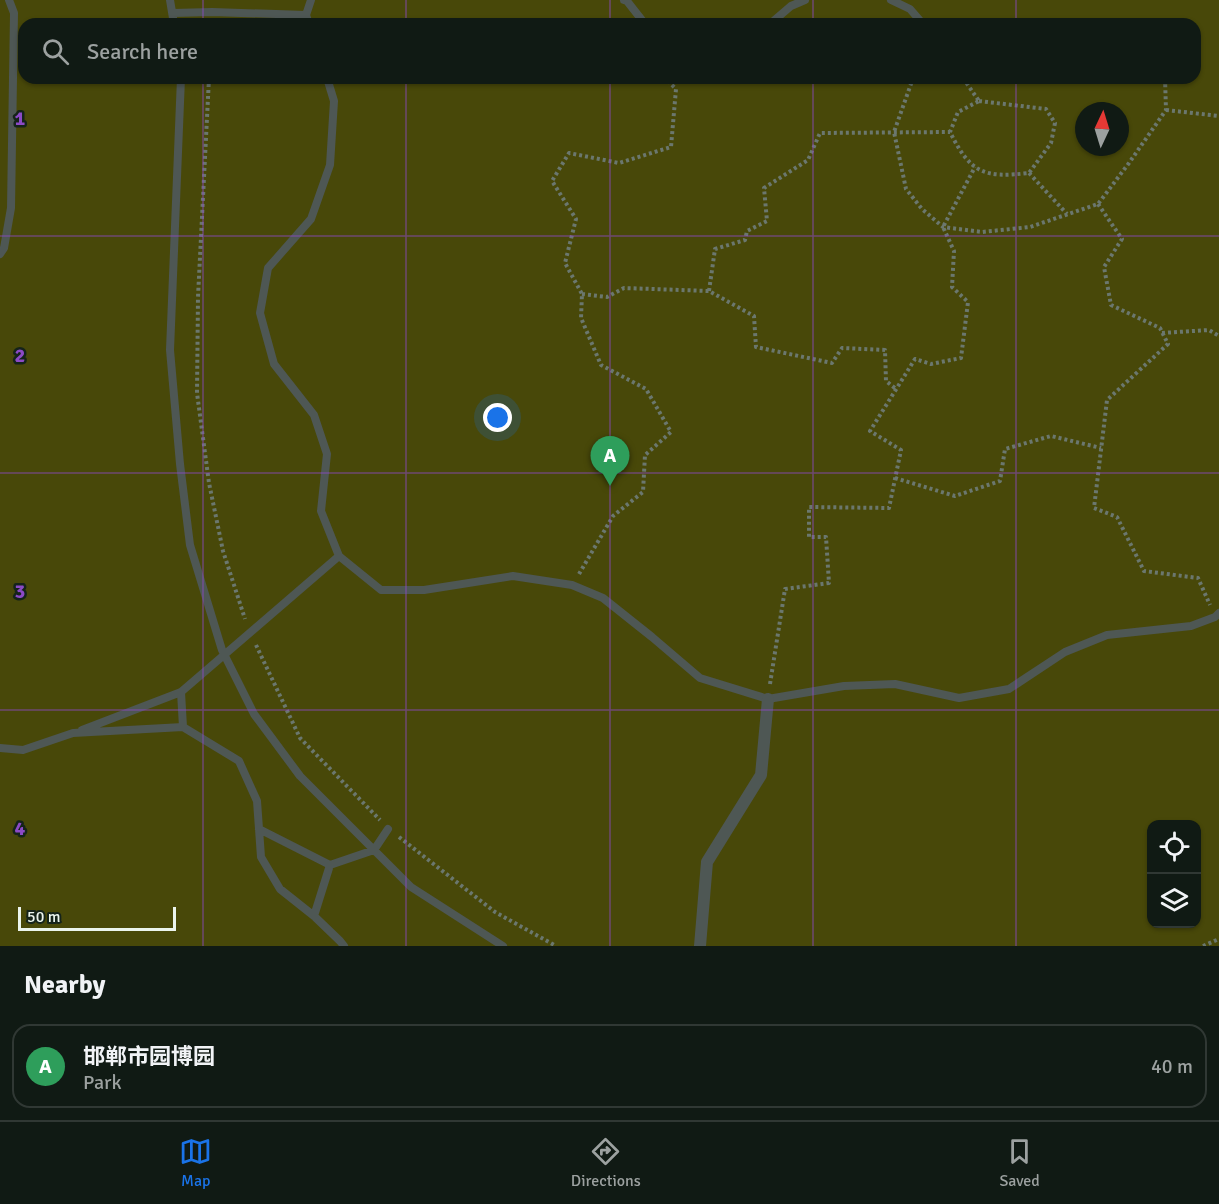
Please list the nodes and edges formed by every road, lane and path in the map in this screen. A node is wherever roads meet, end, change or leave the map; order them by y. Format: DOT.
graph roads {
  1 [pos="9,0"];
  2 [pos="170,0"];
  3 [pos="311,0"];
  4 [pos="624,0"];
  5 [pos="806,0"];
  6 [pos="891,0"];
  7 [pos="173,14"];
  8 [pos="306,15"];
  9 [pos="173,18"];
  10 [pos="307,18"];
  11 [pos="640,18"];
  12 [pos="777,18"];
  13 [pos="918,18"];
  14 [pos="181,84"];
  15 [pos="209,84"];
  16 [pos="329,84"];
  17 [pos="671,84"];
  18 [pos="911,84"];
  19 [pos="967,84"];
  20 [pos="1165,84"];
  21 [pos="978,101"];
  22 [pos="1166,110"];
  23 [pos="1219,117"];
  24 [pos="894,132"];
  25 [pos="950,132"];
  26 [pos="975,167"];
  27 [pos="1029,173"];
  28 [pos="1098,204"];
  29 [pos="1067,214"];
  30 [pos="943,227"];
  31 [pos="0,254"];
  32 [pos="709,291"];
  33 [pos="582,294"];
  34 [pos="1162,333"];
  35 [pos="1219,336"];
  36 [pos="896,389"];
  37 [pos="1101,448"];
  38 [pos="896,478"];
  39 [pos="339,556"];
  40 [pos="572,585"];
  41 [pos="1218,618"];
  42 [pos="250,632"];
  43 [pos="224,653"];
  44 [pos="181,692"];
  45 [pos="768,699"];
  46 [pos="183,727"];
  47 [pos="73,733"];
  48 [pos="0,748"];
  49 [pos="259,829"];
  50 [pos="388,829"];
  51 [pos="374,850"];
  52 [pos="330,865"];
  53 [pos="314,916"];
  54 [pos="1219,939"];
  55 [pos="344,946"];
  56 [pos="503,946"];
  57 [pos="556,946"];
  58 [pos="700,946"];
  59 [pos="1203,946"];
  1 -- 31 [label="lane"];
  2 -- 7 [label="lane"];
  3 -- 8 [label="lane"];
  4 -- 11 [label="lane"];
  5 -- 12 [label="lane"];
  6 -- 13 [label="lane"];
  7 -- 8 [label="lane"];
  7 -- 9 [label="lane"];
  8 -- 10 [label="lane"];
  14 -- 43 [label="lane"];
  15 -- 42 [label="path"];
  16 -- 39 [label="lane"];
  17 -- 33 [label="path"];
  18 -- 24 [label="path"];
  19 -- 21 [label="path"];
  20 -- 22 [label="path"];
  21 -- 25 [label="path"];
  21 -- 27 [label="path"];
  22 -- 23 [label="path"];
  22 -- 28 [label="path"];
  24 -- 25 [label="path"];
  24 -- 30 [label="path"];
  24 -- 32 [label="path"];
  25 -- 26 [label="path"];
  26 -- 27 [label="path"];
  26 -- 30 [label="path"];
  27 -- 29 [label="path"];
  28 -- 29 [label="path"];
  28 -- 34 [label="path"];
  29 -- 30 [label="path"];
  30 -- 36 [label="path"];
  32 -- 33 [label="path"];
  32 -- 36 [label="path"];
  33 -- 40 [label="path"];
  34 -- 35 [label="path"];
  34 -- 37 [label="path"];
  36 -- 38 [label="path"];
  37 -- 38 [label="path"];
  37 -- 41 [label="path"];
  38 -- 45 [label="path"];
  39 -- 40 [label="lane"];
  39 -- 42 [label="lane"];
  40 -- 45 [label="lane"];
  41 -- 45 [label="lane"];
  42 -- 43 [label="lane"];
  42 -- 50 [label="path"];
  43 -- 44 [label="lane"];
  43 -- 51 [label="lane"];
  44 -- 46 [label="lane"];
  44 -- 47 [label="lane"];
  45 -- 58 [label="street"];
  46 -- 47 [label="lane"];
  46 -- 49 [label="lane"];
  47 -- 48 [label="lane"];
  49 -- 52 [label="lane"];
  49 -- 53 [label="lane"];
  50 -- 51 [label="lane"];
  50 -- 57 [label="path"];
  51 -- 52 [label="lane"];
  51 -- 56 [label="lane"];
  52 -- 53 [label="lane"];
  53 -- 55 [label="lane"];
  54 -- 59 [label="path"];
}
